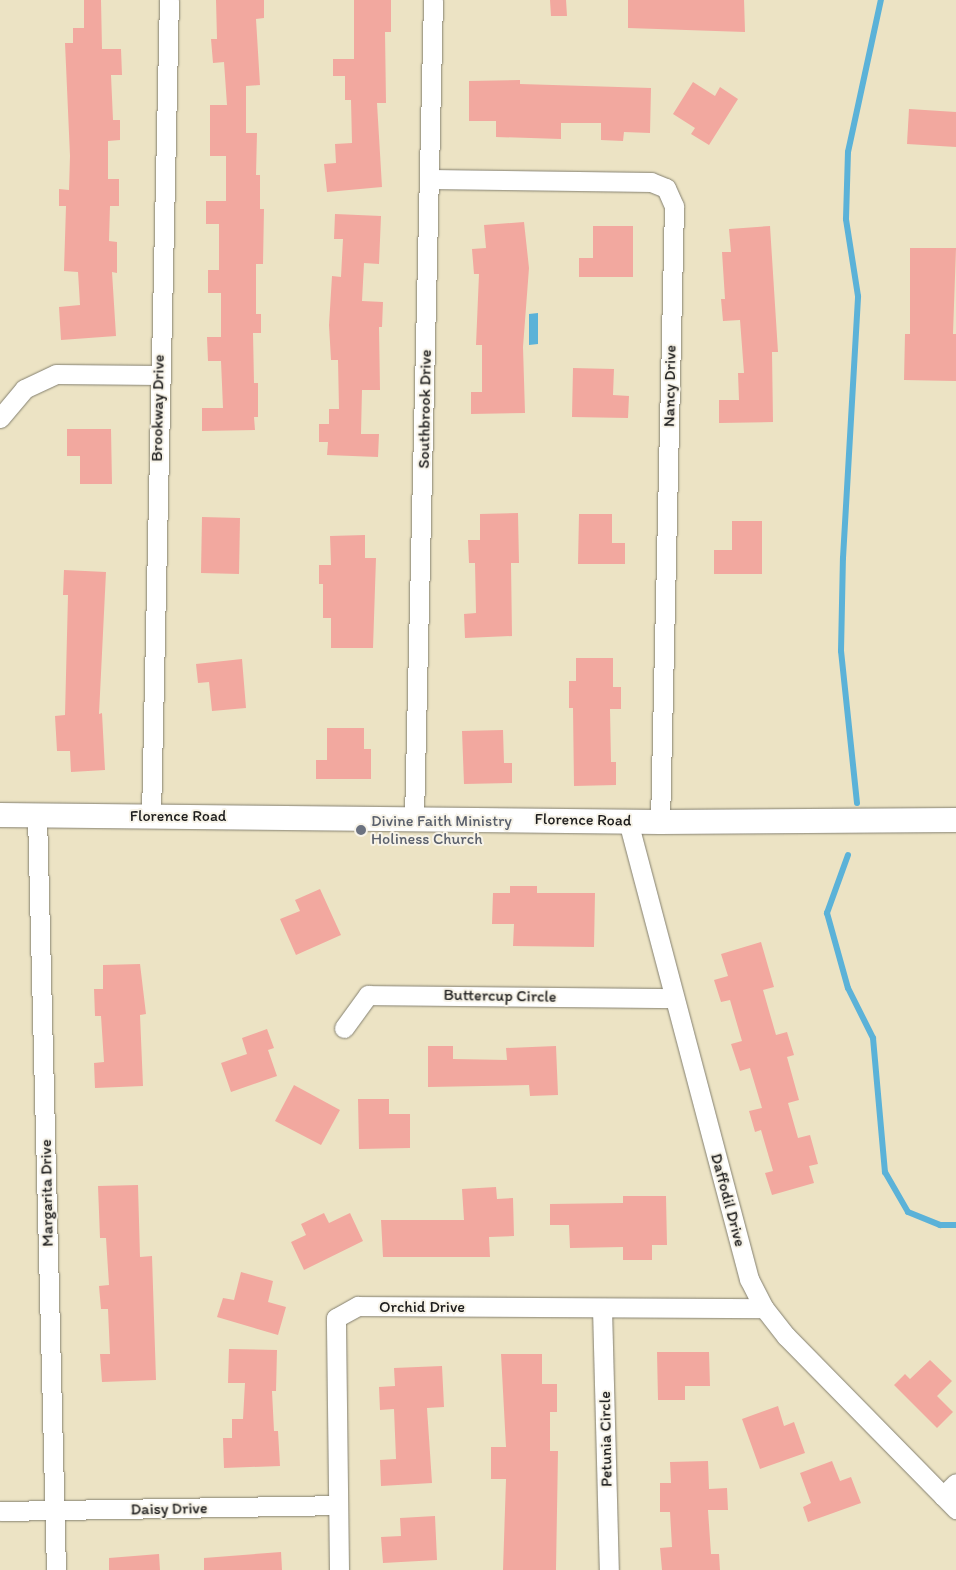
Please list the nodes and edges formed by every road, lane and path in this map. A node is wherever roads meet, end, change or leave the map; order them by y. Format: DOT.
graph roads {
  1 [pos="169,0"];
  2 [pos="433,0"];
  3 [pos="431,178"];
  4 [pos="159,375"];
  5 [pos="0,418"];
  6 [pos="0,815"];
  7 [pos="37,816"];
  8 [pos="151,816"];
  9 [pos="414,818"];
  10 [pos="956,820"];
  11 [pos="628,821"];
  12 [pos="660,822"];
  13 [pos="673,998"];
  14 [pos="344,1028"];
  15 [pos="602,1308"];
  16 [pos="764,1308"];
  17 [pos="952,1496"];
  18 [pos="338,1505"];
  19 [pos="0,1511"];
  20 [pos="55,1511"];
  21 [pos="56,1570"];
  22 [pos="339,1570"];
  23 [pos="609,1570"];
  1 -- 4 [label="street, Brookway Drive"];
  2 -- 3 [label="street, Southbrook Drive"];
  3 -- 9 [label="street, Southbrook Drive"];
  3 -- 12 [label="street, Nancy Drive"];
  4 -- 5 [label="street"];
  4 -- 8 [label="street, Brookway Drive"];
  6 -- 7 [label="street, Florence Road"];
  7 -- 8 [label="street, Florence Road"];
  7 -- 20 [label="street, Margarita Drive"];
  8 -- 9 [label="street, Florence Road"];
  9 -- 11 [label="street, Florence Road"];
  10 -- 12 [label="street, Florence Road"];
  11 -- 12 [label="street, Florence Road"];
  11 -- 13 [label="street, Daffodil Drive"];
  13 -- 14 [label="street, Buttercup Circle"];
  13 -- 16 [label="street, Daffodil Drive"];
  15 -- 16 [label="street, Orchid Drive"];
  15 -- 18 [label="street, Orchid Drive"];
  15 -- 23 [label="street, Petunia Circle"];
  16 -- 17 [label="street, Daffodil Drive"];
  18 -- 20 [label="street, Daisy Drive"];
  18 -- 22 [label="street, Orchid Drive"];
  19 -- 20 [label="street, Daisy Drive"];
  20 -- 21 [label="street, Margarita Drive"];
}
